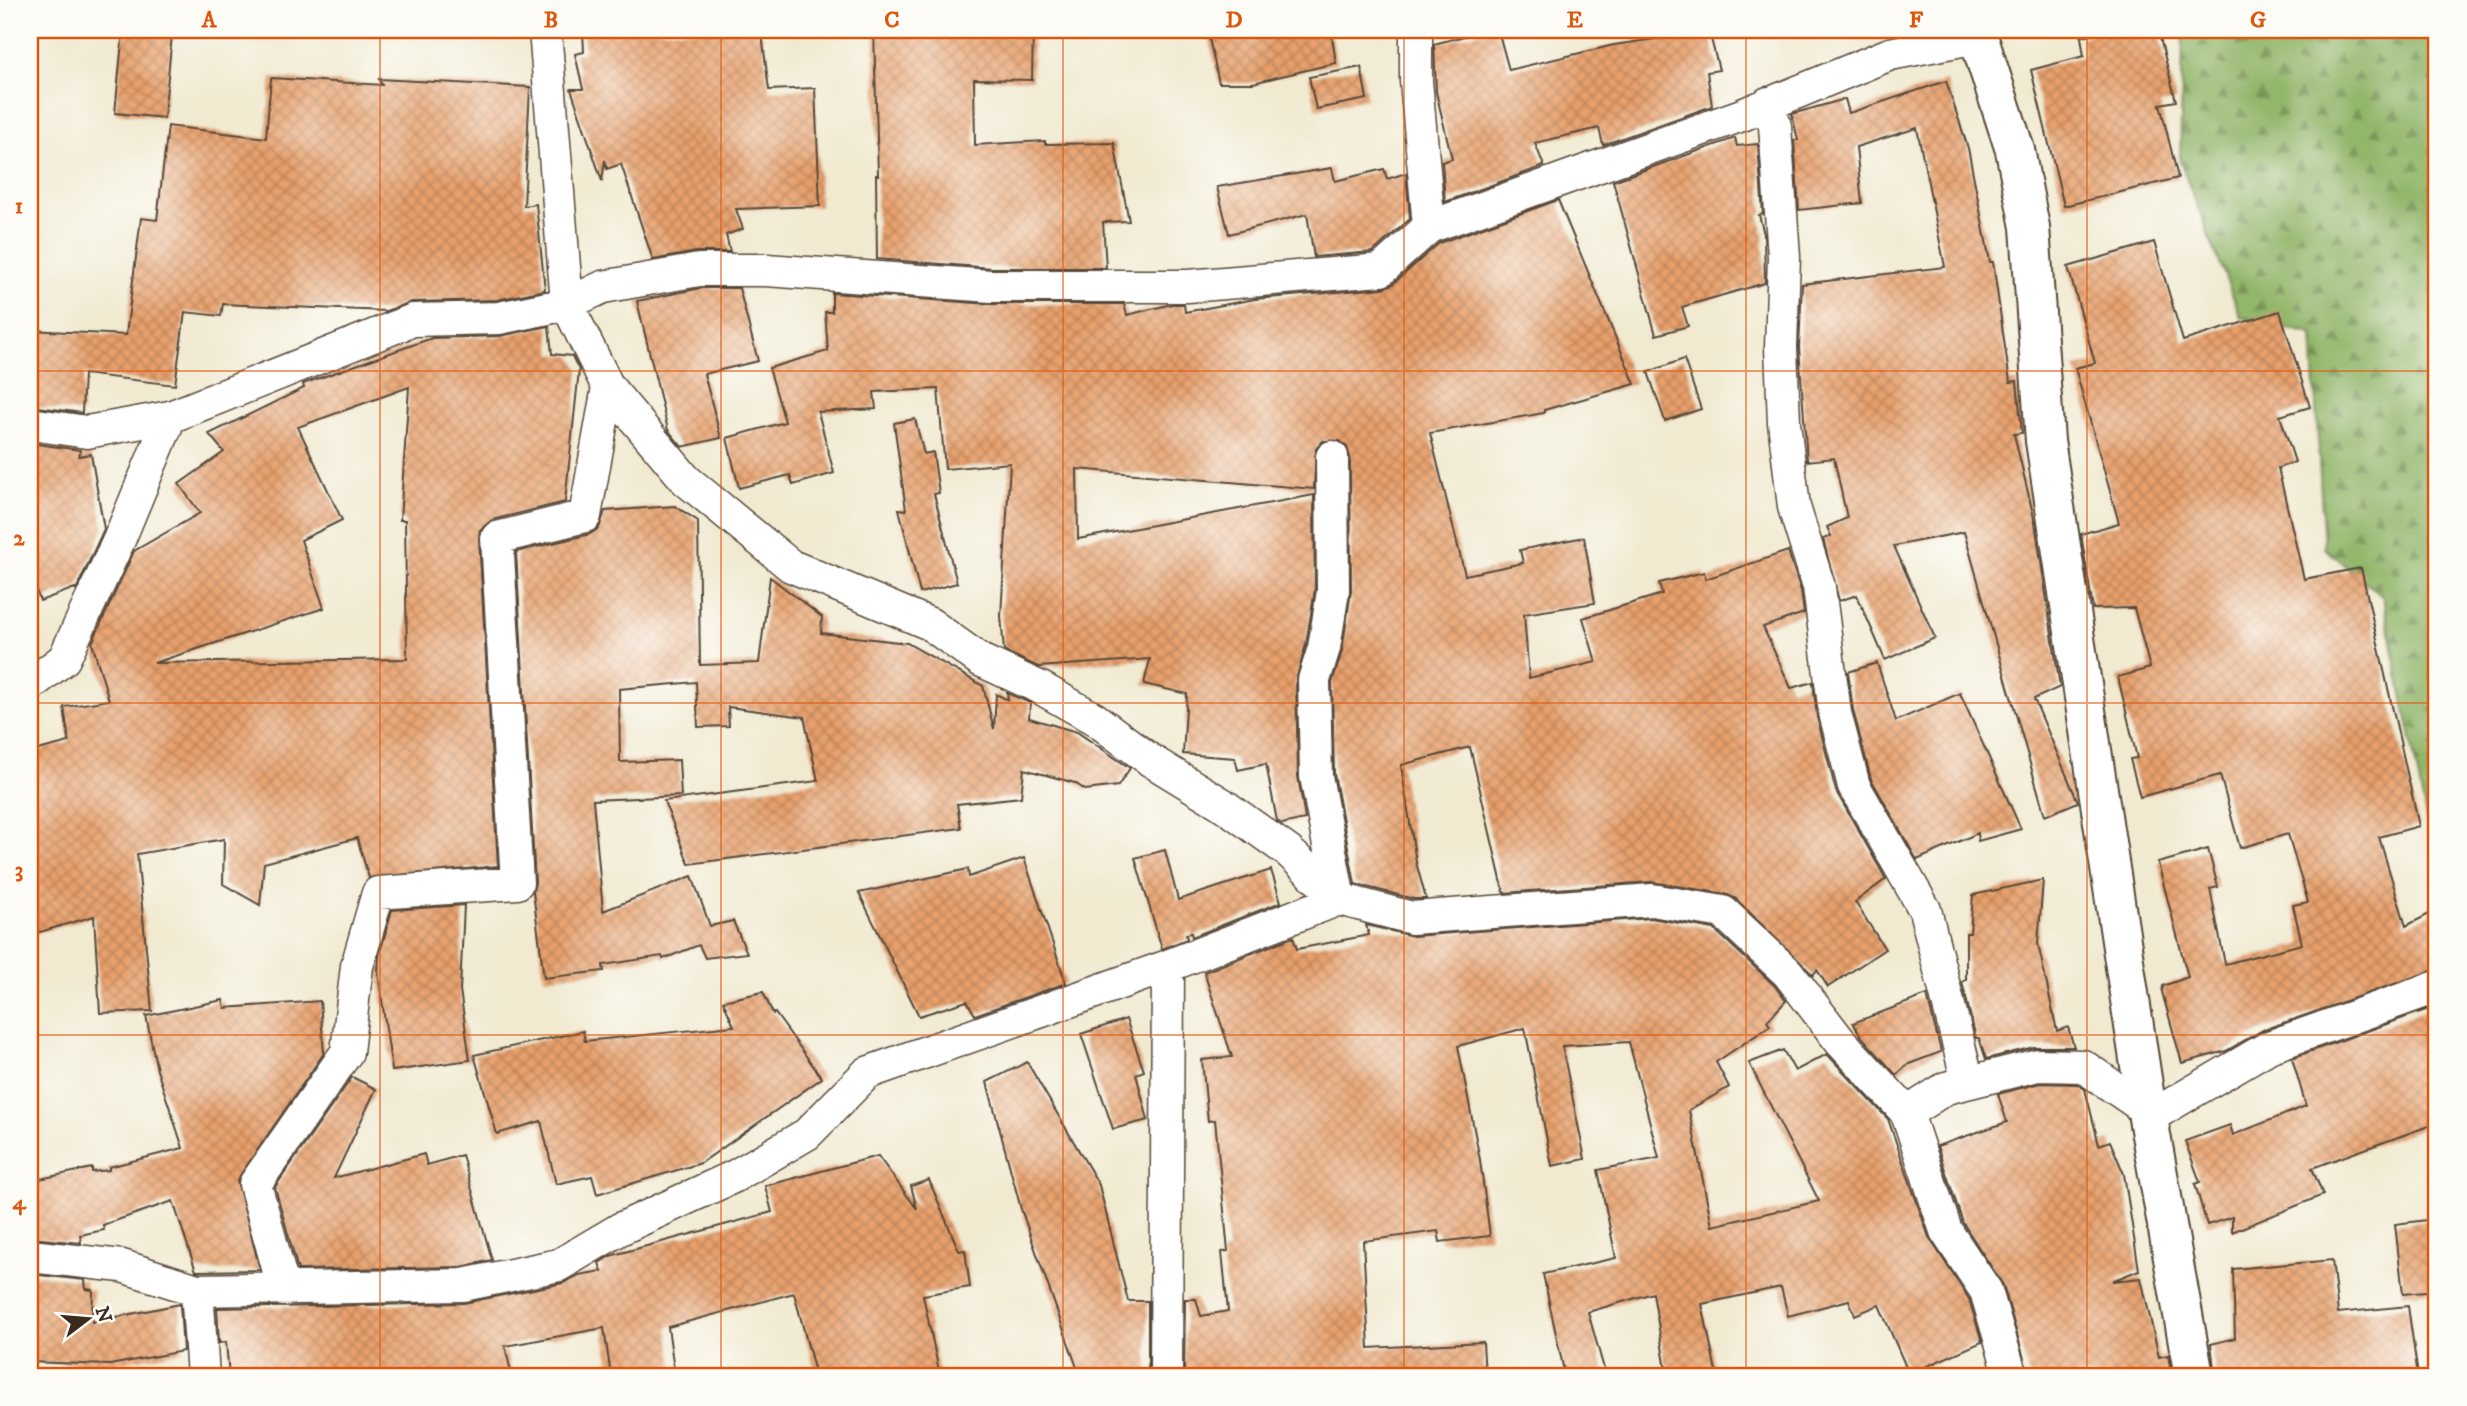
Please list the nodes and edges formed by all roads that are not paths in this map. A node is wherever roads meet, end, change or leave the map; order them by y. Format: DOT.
graph roads {
  1 [pos="545,30"];
  2 [pos="1416,30"];
  3 [pos="1977,33"];
  4 [pos="1768,103"];
  5 [pos="1429,227"];
  6 [pos="567,304"];
  7 [pos="608,387"];
  8 [pos="170,417"];
  9 [pos="30,424"];
  10 [pos="1332,457"];
  11 [pos="30,685"];
  12 [pos="1339,899"];
  13 [pos="1168,966"];
  14 [pos="2437,987"];
  15 [pos="1968,1082"];
  16 [pos="1908,1112"];
  17 [pos="2147,1114"];
  18 [pos="30,1256"];
  19 [pos="197,1290"];
  20 [pos="284,1290"];
  21 [pos="203,1376"];
  22 [pos="1166,1376"];
  23 [pos="2011,1376"];
  24 [pos="2194,1376"];
  1 -- 6 [label="street"];
  2 -- 5 [label="street"];
  3 -- 4 [label="street"];
  3 -- 17 [label="main road"];
  4 -- 5 [label="street"];
  4 -- 15 [label="street"];
  5 -- 6 [label="street"];
  6 -- 7 [label="street"];
  6 -- 8 [label="street"];
  7 -- 12 [label="street"];
  7 -- 20 [label="street"];
  8 -- 9 [label="street"];
  8 -- 11 [label="street"];
  10 -- 12 [label="street"];
  12 -- 13 [label="street"];
  12 -- 16 [label="street"];
  13 -- 20 [label="street"];
  13 -- 22 [label="street"];
  14 -- 17 [label="street"];
  15 -- 16 [label="street"];
  15 -- 17 [label="street"];
  16 -- 23 [label="street"];
  17 -- 24 [label="main road"];
  18 -- 19 [label="street"];
  19 -- 20 [label="street"];
  19 -- 21 [label="street"];
}
